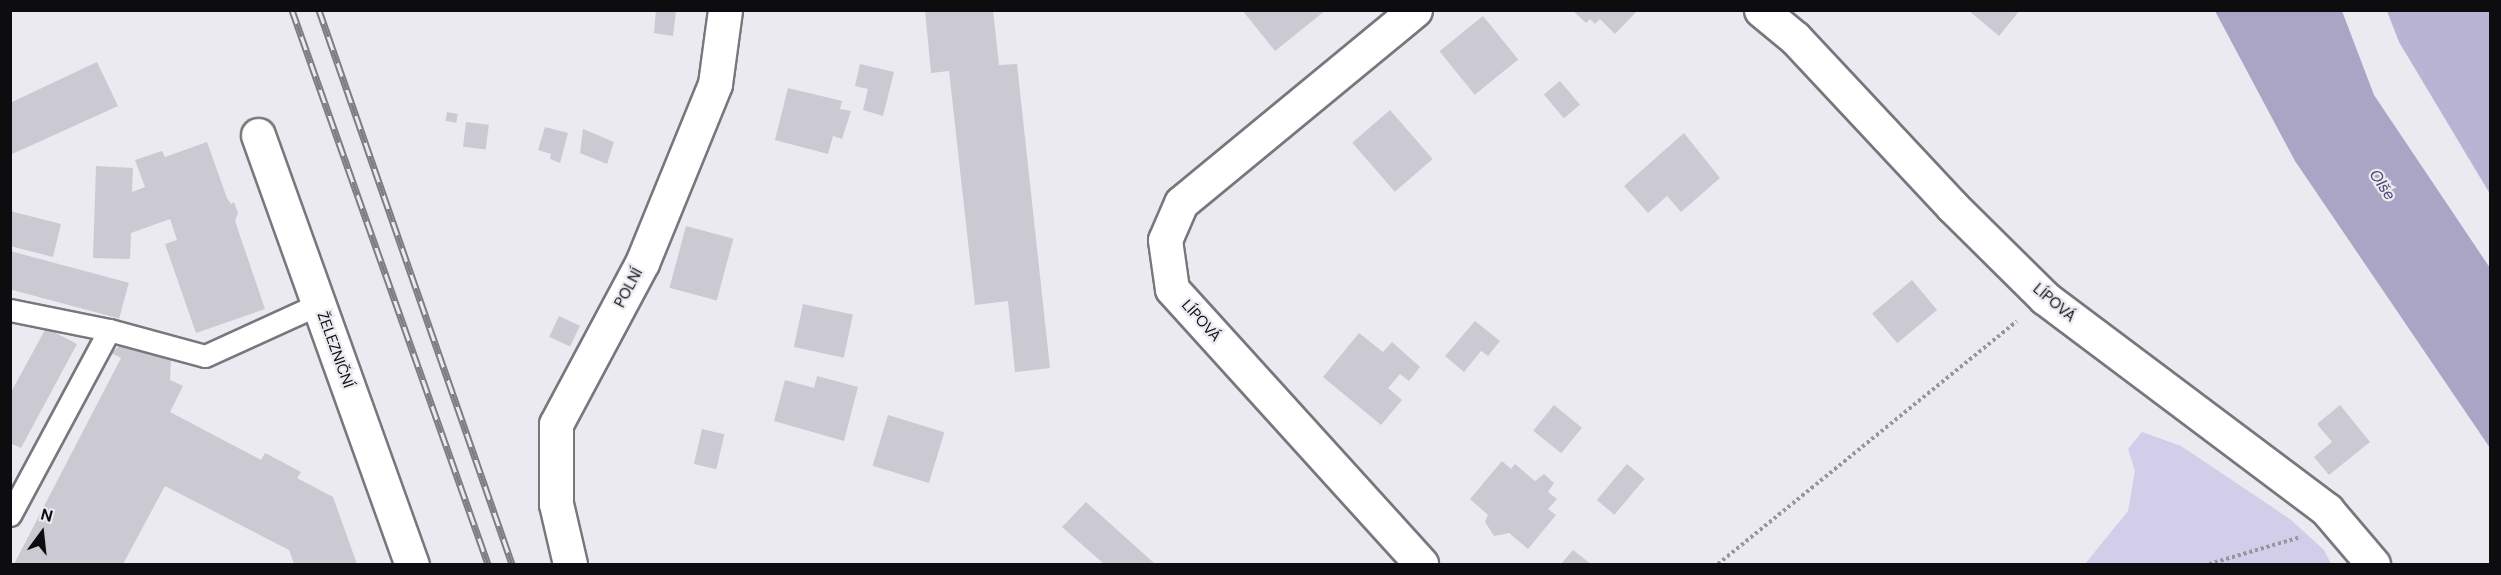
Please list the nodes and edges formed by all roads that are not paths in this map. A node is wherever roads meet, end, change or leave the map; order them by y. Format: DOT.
graph roads {
  1 [pos="725,10"];
  2 [pos="1415,10"];
  3 [pos="1761,10"];
  4 [pos="258,135"];
  5 [pos="318,304"];
  6 [pos="10,310"];
  7 [pos="109,330"];
  8 [pos="10,515"];
  9 [pos="412,564"];
  10 [pos="570,564"];
  11 [pos="1421,564"];
  12 [pos="2373,564"];
  1 -- 10 [label="street, POLNÍ"];
  2 -- 11 [label="street, LÍPOVÁ"];
  3 -- 12 [label="street, LÍPOVÁ"];
  4 -- 5 [label="street, ŽELEZNIČNÍ"];
  5 -- 7 [label="lane"];
  5 -- 9 [label="street, ŽELEZNIČNÍ"];
  6 -- 7 [label="lane"];
  7 -- 8 [label="lane"];
}
